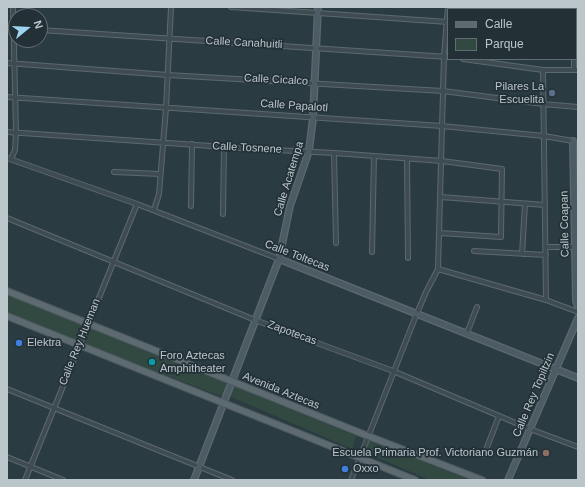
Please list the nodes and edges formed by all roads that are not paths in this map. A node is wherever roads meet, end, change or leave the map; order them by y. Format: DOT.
graph roads {
  1 [pos="171,7"];
  2 [pos="231,7"];
  3 [pos="317,10"];
  4 [pos="447,22"];
  5 [pos="48,31"];
  6 [pos="169,39"];
  7 [pos="315,47"];
  8 [pos="15,48"];
  9 [pos="446,57"];
  10 [pos="470,60"];
  11 [pos="574,60"];
  12 [pos="7,63"];
  13 [pos="15,63"];
  14 [pos="543,70"];
  15 [pos="576,70"];
  16 [pos="168,75"];
  17 [pos="315,82"];
  18 [pos="443,91"];
  19 [pos="7,97"];
  20 [pos="15,97"];
  21 [pos="544,104"];
  22 [pos="578,107"];
  23 [pos="166,108"];
  24 [pos="313,118"];
  25 [pos="442,126"];
  26 [pos="7,132"];
  27 [pos="16,132"];
  28 [pos="544,136"];
  29 [pos="163,142"];
  30 [pos="576,143"];
  31 [pos="192,144"];
  32 [pos="224,146"];
  33 [pos="309,151"];
  34 [pos="334,153"];
  35 [pos="374,156"];
  36 [pos="9,158"];
  37 [pos="407,159"];
  38 [pos="442,162"];
  39 [pos="114,172"];
  40 [pos="160,174"];
  41 [pos="576,195"];
  42 [pos="441,197"];
  43 [pos="502,202"];
  44 [pos="137,204"];
  45 [pos="525,204"];
  46 [pos="545,205"];
  47 [pos="191,206"];
  48 [pos="154,210"];
  49 [pos="223,214"];
  50 [pos="7,218"];
  51 [pos="576,219"];
  52 [pos="440,233"];
  53 [pos="336,243"];
  54 [pos="546,247"];
  55 [pos="577,247"];
  56 [pos="474,251"];
  57 [pos="372,252"];
  58 [pos="522,254"];
  59 [pos="546,255"];
  60 [pos="408,258"];
  61 [pos="279,259"];
  62 [pos="112,262"];
  63 [pos="438,269"];
  64 [pos="577,274"];
  65 [pos="7,291"];
  66 [pos="546,300"];
  67 [pos="577,303"];
  68 [pos="477,307"];
  69 [pos="578,312"];
  70 [pos="417,313"];
  71 [pos="7,316"];
  72 [pos="578,318"];
  73 [pos="255,320"];
  74 [pos="88,324"];
  75 [pos="467,333"];
  76 [pos="79,345"];
  77 [pos="556,369"];
  78 [pos="393,371"];
  79 [pos="578,378"];
  80 [pos="232,382"];
  81 [pos="7,389"];
  82 [pos="224,403"];
  83 [pos="54,408"];
  84 [pos="499,416"];
  85 [pos="530,429"];
  86 [pos="368,436"];
  87 [pos="578,447"];
  88 [pos="484,456"];
  89 [pos="7,457"];
  90 [pos="360,458"];
  91 [pos="30,466"];
  92 [pos="199,467"];
  93 [pos="25,480"];
  94 [pos="63,480"];
  95 [pos="194,480"];
  96 [pos="232,480"];
  97 [pos="351,480"];
  98 [pos="415,480"];
  99 [pos="482,480"];
  100 [pos="508,480"];
  1 -- 6 [label="street"];
  2 -- 3 [label="street"];
  3 -- 4 [label="street"];
  3 -- 7 [label="street, Calle Acatempa"];
  4 -- 9 [label="street"];
  5 -- 6 [label="street, Calle Canahuitli"];
  6 -- 7 [label="street, Calle Canahuitli"];
  6 -- 16 [label="street"];
  7 -- 9 [label="street, Calle Canahuitli"];
  7 -- 17 [label="street, Calle Acatempa"];
  8 -- 13 [label="street"];
  9 -- 18 [label="street"];
  10 -- 14 [label="street"];
  11 -- 15 [label="street"];
  12 -- 13 [label="street, Calle Cicalco"];
  13 -- 16 [label="street, Calle Cicalco"];
  13 -- 20 [label="street"];
  14 -- 15 [label="street"];
  14 -- 21 [label="street"];
  16 -- 17 [label="street, Calle Cicalco"];
  16 -- 23 [label="street"];
  17 -- 18 [label="street, Calle Cicalco"];
  17 -- 24 [label="street, Calle Acatempa"];
  18 -- 21 [label="street, Calle Cicalco"];
  18 -- 25 [label="street"];
  19 -- 20 [label="street, Calle Papalotl"];
  20 -- 23 [label="street, Calle Papalotl"];
  20 -- 27 [label="street"];
  21 -- 22 [label="street, Calle Cicalco"];
  21 -- 28 [label="street"];
  23 -- 24 [label="street, Calle Papalotl"];
  23 -- 29 [label="street"];
  24 -- 25 [label="street, Calle Papalotl"];
  24 -- 33 [label="street, Calle Acatempa"];
  25 -- 28 [label="street, Calle Papalotl"];
  25 -- 38 [label="street"];
  26 -- 27 [label="street, Calle Tosnene"];
  27 -- 29 [label="street, Calle Tosnene"];
  27 -- 36 [label="street"];
  28 -- 30 [label="street, Calle Papalotl"];
  28 -- 46 [label="street"];
  29 -- 31 [label="street, Calle Tosnene"];
  29 -- 40 [label="street"];
  30 -- 41 [label="street, Calle Coapan"];
  31 -- 32 [label="street, Calle Tosnene"];
  31 -- 47 [label="street"];
  32 -- 33 [label="street, Calle Tosnene"];
  32 -- 49 [label="street"];
  33 -- 34 [label="street, Calle Tosnene"];
  33 -- 61 [label="street, Calle Acatempa"];
  34 -- 35 [label="street, Calle Tosnene"];
  34 -- 53 [label="street"];
  35 -- 37 [label="street, Calle Tosnene"];
  35 -- 57 [label="street"];
  36 -- 44 [label="street, Calle Toltecas"];
  37 -- 38 [label="street, Calle Tosnene"];
  37 -- 60 [label="street"];
  38 -- 42 [label="street"];
  38 -- 43 [label="street, Calle Tosnene"];
  39 -- 40 [label="street"];
  40 -- 48 [label="street"];
  41 -- 51 [label="street, Calle Coapan"];
  42 -- 43 [label="street"];
  42 -- 52 [label="street"];
  43 -- 45 [label="street"];
  43 -- 52 [label="street"];
  44 -- 48 [label="street, Calle Toltecas"];
  44 -- 62 [label="street, Calle Rey Hueman"];
  45 -- 46 [label="street"];
  45 -- 58 [label="street"];
  46 -- 54 [label="street"];
  48 -- 61 [label="street, Calle Toltecas"];
  50 -- 62 [label="street, Zapotecas"];
  51 -- 55 [label="street, Calle Coapan"];
  52 -- 63 [label="street"];
  54 -- 55 [label="street"];
  54 -- 59 [label="street"];
  55 -- 64 [label="street, Calle Coapan"];
  56 -- 58 [label="street"];
  58 -- 59 [label="street"];
  59 -- 66 [label="street"];
  61 -- 70 [label="street, Calle Toltecas"];
  61 -- 73 [label="street, Calle Acatempa"];
  62 -- 73 [label="street, Zapotecas"];
  62 -- 74 [label="street, Calle Rey Hueman"];
  63 -- 66 [label="street"];
  63 -- 70 [label="street"];
  64 -- 67 [label="street, Calle Coapan"];
  65 -- 74 [label="main road, Avenida Aztecas"];
  66 -- 69 [label="street"];
  68 -- 75 [label="street"];
  70 -- 75 [label="street, Calle Toltecas"];
  70 -- 78 [label="street"];
  71 -- 76 [label="main road"];
  72 -- 77 [label="street, Calle Rey Topiltzin"];
  73 -- 78 [label="street, Zapotecas"];
  73 -- 80 [label="street, Calle Acatempa"];
  74 -- 76 [label="street, Calle Rey Hueman"];
  74 -- 80 [label="main road, Avenida Aztecas"];
  75 -- 77 [label="street, Calle Toltecas"];
  76 -- 82 [label="main road"];
  76 -- 83 [label="street, Calle Rey Hueman"];
  77 -- 79 [label="street, Calle Toltecas"];
  77 -- 85 [label="street, Calle Rey Topiltzin"];
  78 -- 84 [label="street, Zapotecas"];
  78 -- 86 [label="street"];
  80 -- 82 [label="street, Calle Acatempa"];
  80 -- 86 [label="main road, Avenida Aztecas"];
  81 -- 83 [label="street"];
  82 -- 90 [label="main road"];
  82 -- 92 [label="street, Calle Acatempa"];
  83 -- 91 [label="street, Calle Rey Hueman"];
  83 -- 92 [label="street"];
  84 -- 85 [label="street, Zapotecas"];
  84 -- 88 [label="street"];
  85 -- 87 [label="street, Zapotecas"];
  85 -- 100 [label="street, Calle Rey Topiltzin"];
  86 -- 90 [label="street"];
  86 -- 99 [label="main road, Avenida Aztecas"];
  89 -- 91 [label="street"];
  90 -- 97 [label="street"];
  90 -- 98 [label="main road"];
  91 -- 93 [label="street, Calle Rey Hueman"];
  91 -- 94 [label="street"];
  92 -- 95 [label="street, Calle Acatempa"];
  92 -- 96 [label="street"];
}
